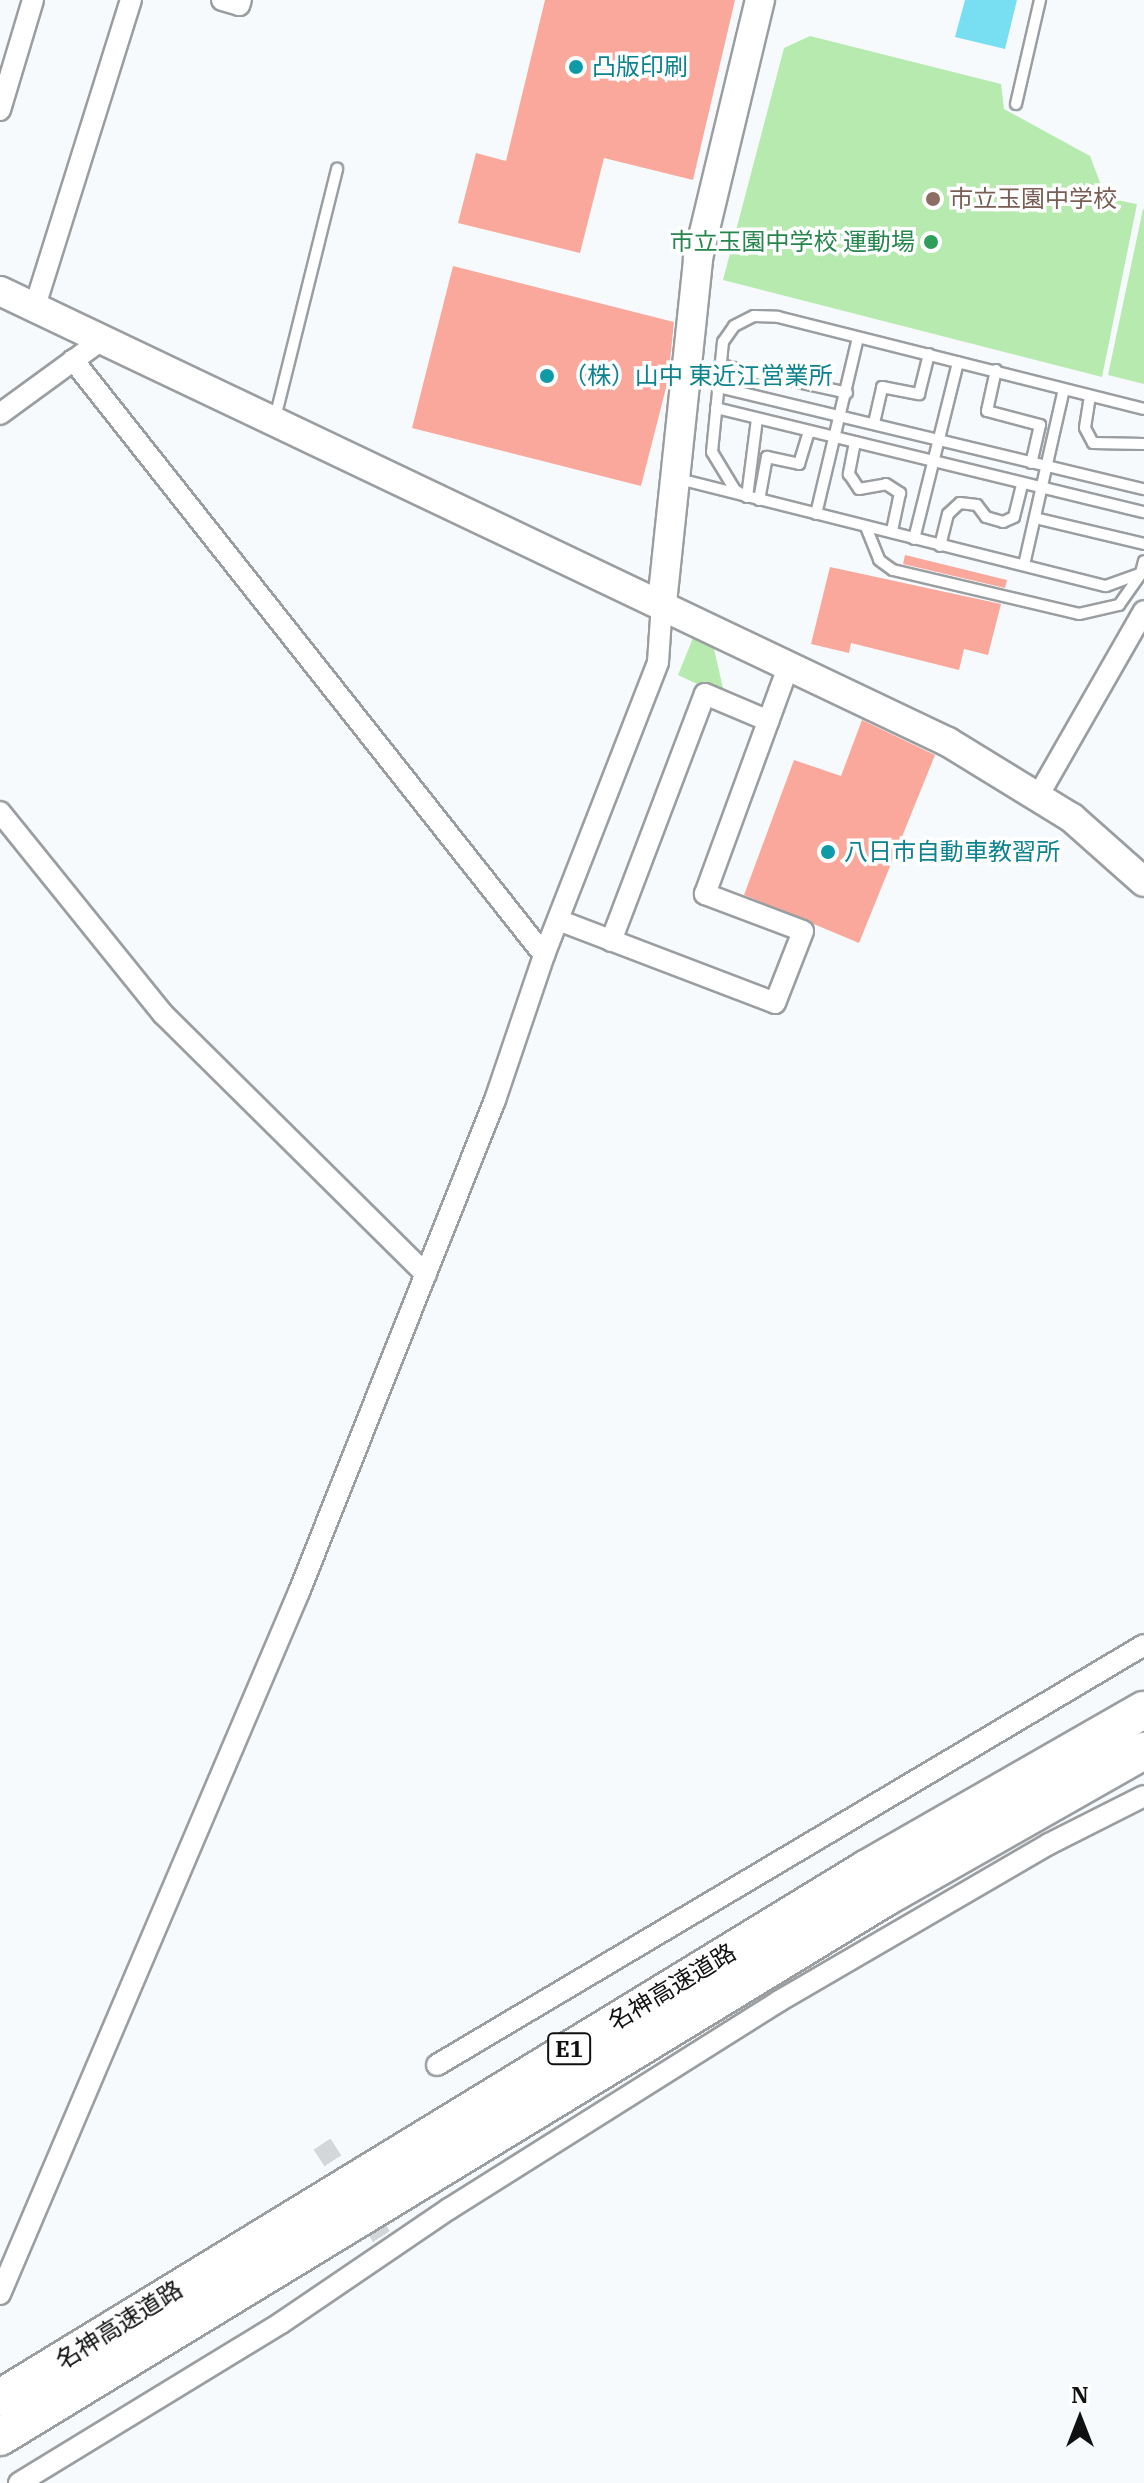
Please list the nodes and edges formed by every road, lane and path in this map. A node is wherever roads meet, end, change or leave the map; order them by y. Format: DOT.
graph roads {
  1 [pos="33,0"];
  2 [pos="131,0"];
  3 [pos="222,0"];
  4 [pos="241,0"];
  5 [pos="760,0"];
  6 [pos="1040,0"];
  7 [pos="1016,104"];
  8 [pos="0,110"];
  9 [pos="337,169"];
  10 [pos="0,291"];
  11 [pos="35,306"];
  12 [pos="858,338"];
  13 [pos="103,339"];
  14 [pos="929,354"];
  15 [pos="73,360"];
  16 [pos="958,362"];
  17 [pos="720,365"];
  18 [pos="996,370"];
  19 [pos="718,387"];
  20 [pos="1064,389"];
  21 [pos="847,393"];
  22 [pos="1090,396"];
  23 [pos="716,408"];
  24 [pos="1144,409"];
  25 [pos="0,414"];
  26 [pos="841,415"];
  27 [pos="757,419"];
  28 [pos="874,423"];
  29 [pos="274,424"];
  30 [pos="809,431"];
  31 [pos="835,438"];
  32 [pos="939,439"];
  33 [pos="855,442"];
  34 [pos="1144,444"];
  35 [pos="934,462"];
  36 [pos="1031,463"];
  37 [pos="1046,467"];
  38 [pos="675,478"];
  39 [pos="1022,484"];
  40 [pos="1041,489"];
  41 [pos="1144,489"];
  42 [pos="747,497"];
  43 [pos="759,500"];
  44 [pos="1144,512"];
  45 [pos="816,514"];
  46 [pos="1035,518"];
  47 [pos="866,527"];
  48 [pos="892,532"];
  49 [pos="914,539"];
  50 [pos="1144,544"];
  51 [pos="940,546"];
  52 [pos="1024,565"];
  53 [pos="1143,567"];
  54 [pos="662,603"];
  55 [pos="1141,621"];
  56 [pos="788,667"];
  57 [pos="769,721"];
  58 [pos="1038,796"];
  59 [pos="0,812"];
  60 [pos="1144,882"];
  61 [pos="558,920"];
  62 [pos="611,941"];
  63 [pos="544,955"];
  64 [pos="426,1274"];
  65 [pos="1144,1645"];
  66 [pos="1144,1708"];
  67 [pos="1144,1751"];
  68 [pos="1144,1796"];
  69 [pos="437,2065"];
  70 [pos="0,2294"];
  71 [pos="0,2398"];
  72 [pos="0,2437"];
  73 [pos="19,2483"];
  1 -- 8 [label="street"];
  2 -- 11 [label="street"];
  3 -- 4 [label="street"];
  5 -- 38 [label="street"];
  6 -- 7 [label="lane"];
  9 -- 29 [label="lane"];
  10 -- 11 [label="street"];
  11 -- 13 [label="street"];
  12 -- 14 [label="lane"];
  12 -- 17 [label="lane"];
  12 -- 21 [label="lane"];
  13 -- 15 [label="street"];
  13 -- 29 [label="street"];
  14 -- 16 [label="lane"];
  14 -- 28 [label="lane"];
  15 -- 25 [label="street"];
  15 -- 63 [label="street"];
  16 -- 18 [label="lane"];
  16 -- 32 [label="lane"];
  17 -- 19 [label="lane"];
  17 -- 21 [label="lane"];
  18 -- 20 [label="lane"];
  18 -- 36 [label="lane"];
  19 -- 23 [label="lane"];
  19 -- 26 [label="lane"];
  20 -- 22 [label="lane"];
  20 -- 37 [label="lane"];
  21 -- 26 [label="lane"];
  22 -- 24 [label="lane"];
  22 -- 34 [label="lane"];
  23 -- 27 [label="lane"];
  23 -- 42 [label="lane"];
  26 -- 28 [label="lane"];
  26 -- 31 [label="lane"];
  27 -- 30 [label="lane"];
  27 -- 42 [label="lane"];
  28 -- 32 [label="lane"];
  29 -- 54 [label="street"];
  30 -- 31 [label="lane"];
  30 -- 43 [label="lane"];
  31 -- 33 [label="lane"];
  31 -- 45 [label="lane"];
  32 -- 35 [label="lane"];
  32 -- 36 [label="lane"];
  33 -- 35 [label="lane"];
  33 -- 48 [label="lane"];
  35 -- 39 [label="lane"];
  35 -- 49 [label="lane"];
  36 -- 37 [label="lane"];
  37 -- 40 [label="lane"];
  37 -- 41 [label="lane"];
  38 -- 42 [label="lane"];
  38 -- 54 [label="street"];
  39 -- 40 [label="lane"];
  39 -- 51 [label="lane"];
  40 -- 44 [label="lane"];
  40 -- 46 [label="lane"];
  42 -- 43 [label="lane"];
  43 -- 45 [label="lane"];
  45 -- 47 [label="lane"];
  46 -- 50 [label="lane"];
  46 -- 52 [label="lane"];
  47 -- 48 [label="lane"];
  47 -- 53 [label="lane"];
  48 -- 49 [label="lane"];
  49 -- 51 [label="lane"];
  51 -- 52 [label="lane"];
  52 -- 53 [label="lane"];
  54 -- 56 [label="street"];
  54 -- 61 [label="street"];
  55 -- 58 [label="street"];
  56 -- 57 [label="street"];
  56 -- 58 [label="street"];
  57 -- 62 [label="street"];
  57 -- 62 [label="street"];
  58 -- 60 [label="street"];
  59 -- 64 [label="street"];
  61 -- 62 [label="street"];
  61 -- 63 [label="street"];
  63 -- 64 [label="street"];
  64 -- 70 [label="street"];
  65 -- 69 [label="street"];
  66 -- 71 [label="highway, 名神高速道路 / E1"];
  67 -- 72 [label="highway, 名神高速道路 / E1"];
  68 -- 73 [label="street"];
}
